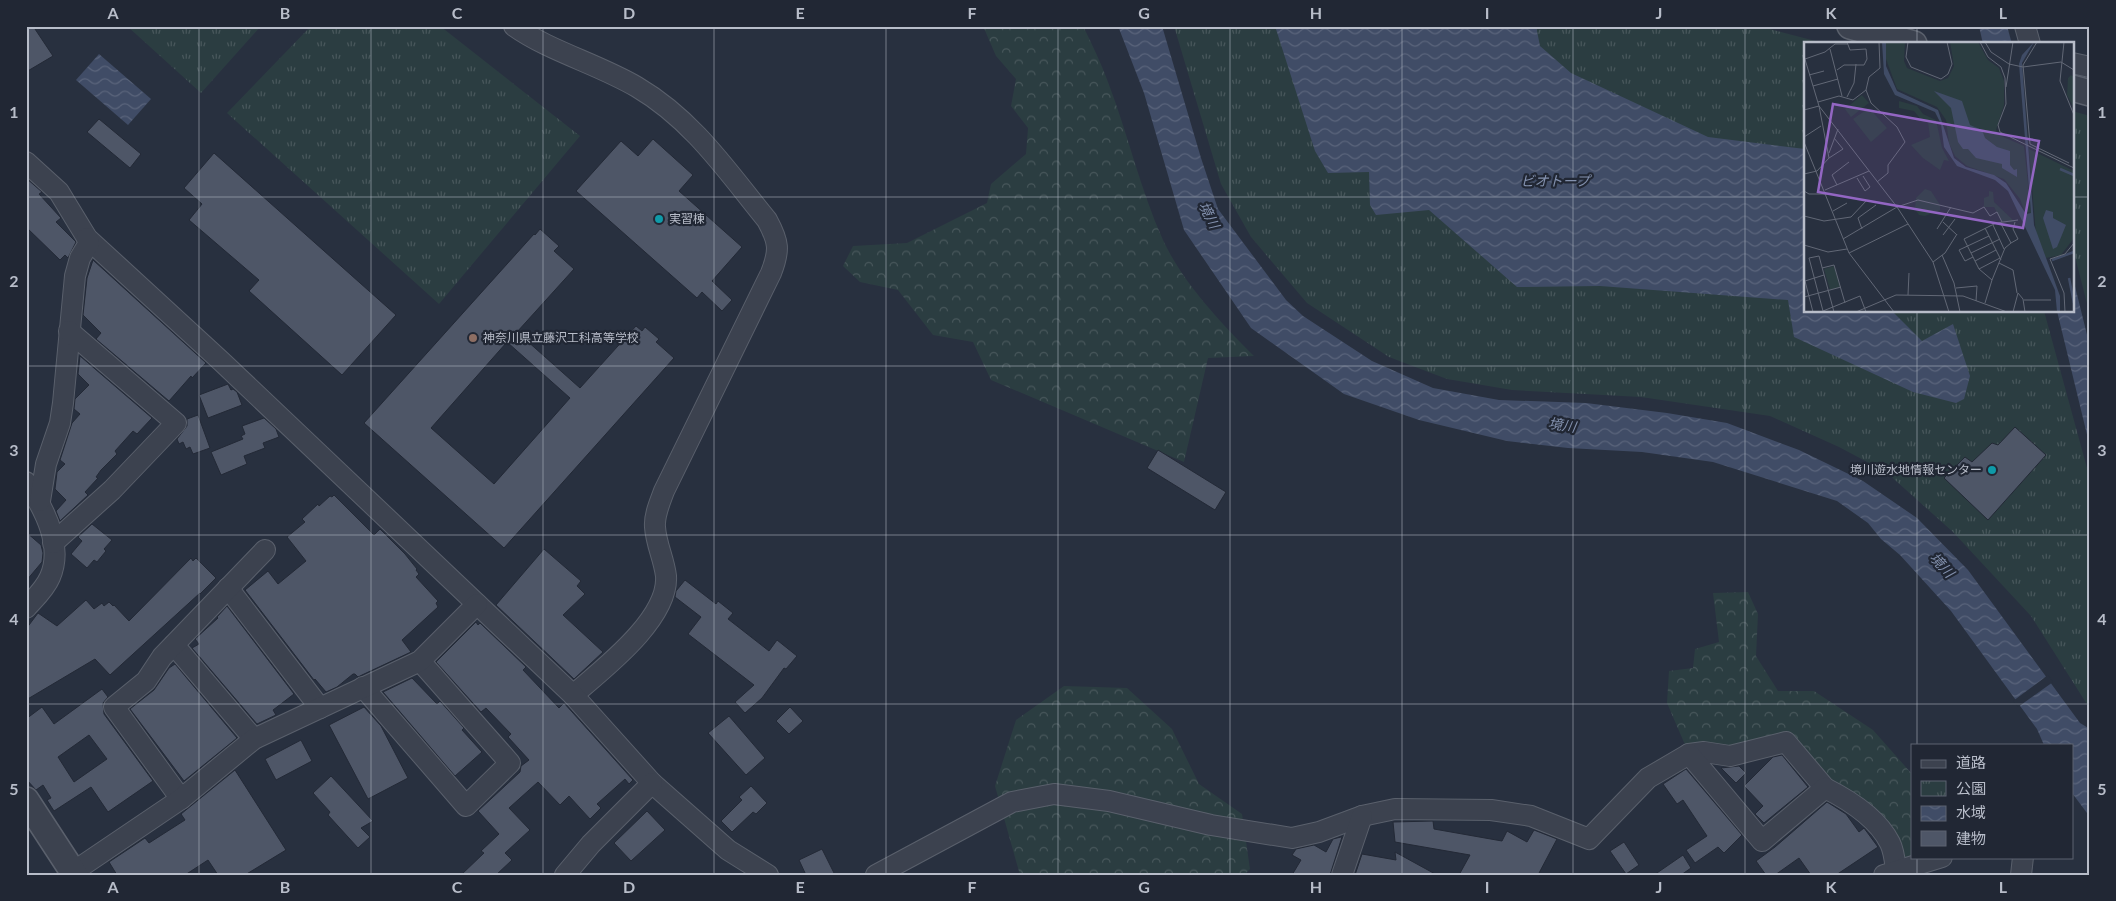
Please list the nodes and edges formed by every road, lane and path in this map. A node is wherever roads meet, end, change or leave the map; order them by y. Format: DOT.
graph roads {
  1 [pos="514,26"];
  2 [pos="1850,26"];
  3 [pos="2025,26"];
  4 [pos="1907,42"];
  5 [pos="2029,42"];
  6 [pos="2074,64"];
  7 [pos="2090,68"];
  8 [pos="2074,89"];
  9 [pos="2090,93"];
  10 [pos="26,162"];
  11 [pos="87,238"];
  12 [pos="69,331"];
  13 [pos="26,482"];
  14 [pos="40,501"];
  15 [pos="54,543"];
  16 [pos="265,550"];
  17 [pos="228,588"];
  18 [pos="477,604"];
  19 [pos="26,608"];
  20 [pos="174,645"];
  21 [pos="420,661"];
  22 [pos="363,687"];
  23 [pos="573,695"];
  24 [pos="320,708"];
  25 [pos="254,739"];
  26 [pos="1688,754"];
  27 [pos="652,783"];
  28 [pos="1825,788"];
  29 [pos="181,799"];
  30 [pos="26,800"];
  31 [pos="1362,816"];
  32 [pos="1939,858"];
  33 [pos="2023,858"];
  34 [pos="74,873"];
  35 [pos="1890,873"];
  36 [pos="566,875"];
  37 [pos="768,875"];
  38 [pos="876,875"];
  39 [pos="1342,875"];
  40 [pos="2021,875"];
  1 -- 23 [label="street"];
  2 -- 4 [label="street"];
  3 -- 5 [label="street"];
  6 -- 7 [label="street"];
  8 -- 9 [label="street"];
  10 -- 11 [label="street"];
  11 -- 12 [label="street"];
  11 -- 18 [label="street"];
  12 -- 14 [label="street"];
  12 -- 15 [label="street"];
  13 -- 14 [label="street"];
  14 -- 15 [label="street"];
  15 -- 19 [label="street"];
  16 -- 17 [label="street"];
  17 -- 20 [label="street"];
  17 -- 24 [label="street"];
  18 -- 21 [label="street"];
  18 -- 23 [label="street"];
  20 -- 25 [label="street"];
  20 -- 29 [label="street"];
  21 -- 22 [label="street"];
  21 -- 22 [label="street"];
  22 -- 24 [label="street"];
  23 -- 27 [label="street"];
  24 -- 25 [label="street"];
  25 -- 29 [label="street"];
  26 -- 28 [label="street"];
  26 -- 28 [label="street"];
  26 -- 31 [label="street"];
  27 -- 36 [label="street"];
  27 -- 37 [label="street"];
  28 -- 35 [label="street"];
  29 -- 34 [label="street"];
  30 -- 34 [label="street"];
  31 -- 38 [label="street"];
  31 -- 39 [label="street"];
  32 -- 35 [label="street"];
  33 -- 40 [label="street"];
}
